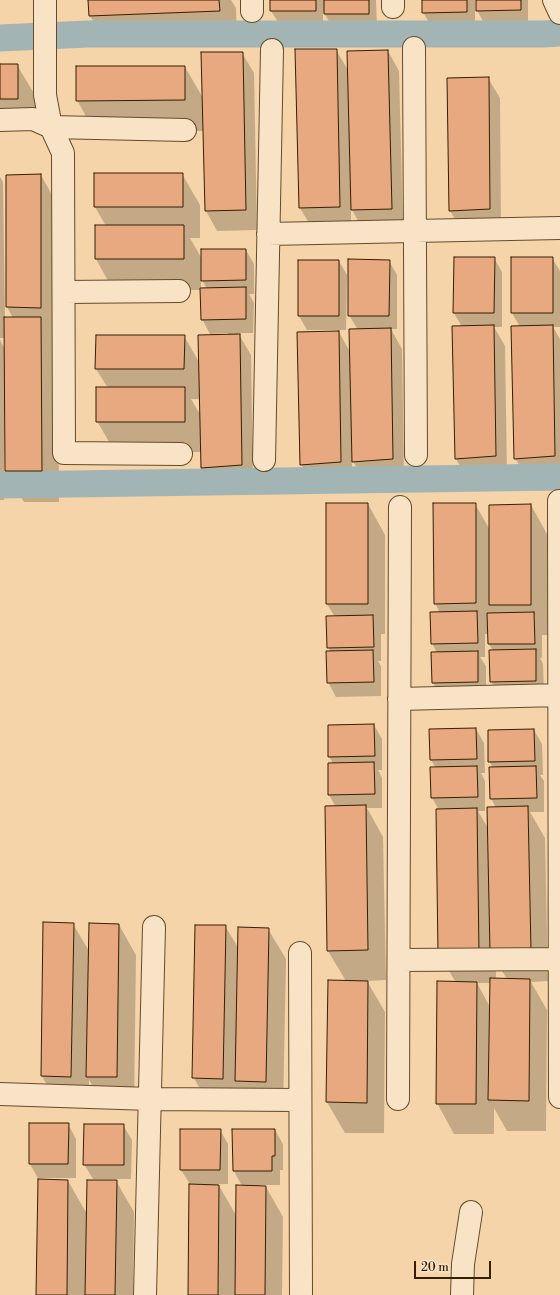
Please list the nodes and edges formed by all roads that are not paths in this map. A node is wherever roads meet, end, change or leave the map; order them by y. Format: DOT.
graph roads {
  1 [pos="554,0"];
  2 [pos="45,5"];
  3 [pos="560,13"];
  4 [pos="414,48"];
  5 [pos="272,50"];
  6 [pos="0,120"];
  7 [pos="51,127"];
  8 [pos="185,130"];
  9 [pos="560,228"];
  10 [pos="415,231"];
  11 [pos="268,234"];
  12 [pos="179,291"];
  13 [pos="64,292"];
  14 [pos="181,454"];
  15 [pos="416,455"];
  16 [pos="264,460"];
  17 [pos="559,500"];
  18 [pos="400,506"];
  19 [pos="560,695"];
  20 [pos="399,699"];
  21 [pos="154,928"];
  22 [pos="300,952"];
  23 [pos="560,959"];
  24 [pos="399,960"];
  25 [pos="0,1094"];
  26 [pos="560,1098"];
  27 [pos="150,1099"];
  28 [pos="398,1099"];
  29 [pos="300,1100"];
  30 [pos="471,1212"];
  31 [pos="145,1295"];
  32 [pos="300,1295"];
  33 [pos="462,1295"];
  1 -- 3 [label="street"];
  2 -- 7 [label="street"];
  4 -- 10 [label="street"];
  5 -- 11 [label="street"];
  6 -- 7 [label="street"];
  7 -- 8 [label="street"];
  7 -- 13 [label="street"];
  9 -- 10 [label="street"];
  10 -- 11 [label="street"];
  10 -- 15 [label="street"];
  11 -- 16 [label="street"];
  12 -- 13 [label="street"];
  13 -- 14 [label="street"];
  17 -- 19 [label="street"];
  18 -- 20 [label="street"];
  19 -- 20 [label="street"];
  19 -- 23 [label="street"];
  20 -- 24 [label="street"];
  21 -- 27 [label="street"];
  22 -- 29 [label="street"];
  23 -- 24 [label="street"];
  23 -- 26 [label="street"];
  24 -- 28 [label="street"];
  25 -- 27 [label="street"];
  27 -- 29 [label="street"];
  27 -- 31 [label="street"];
  29 -- 32 [label="street"];
  30 -- 33 [label="street"];
}
